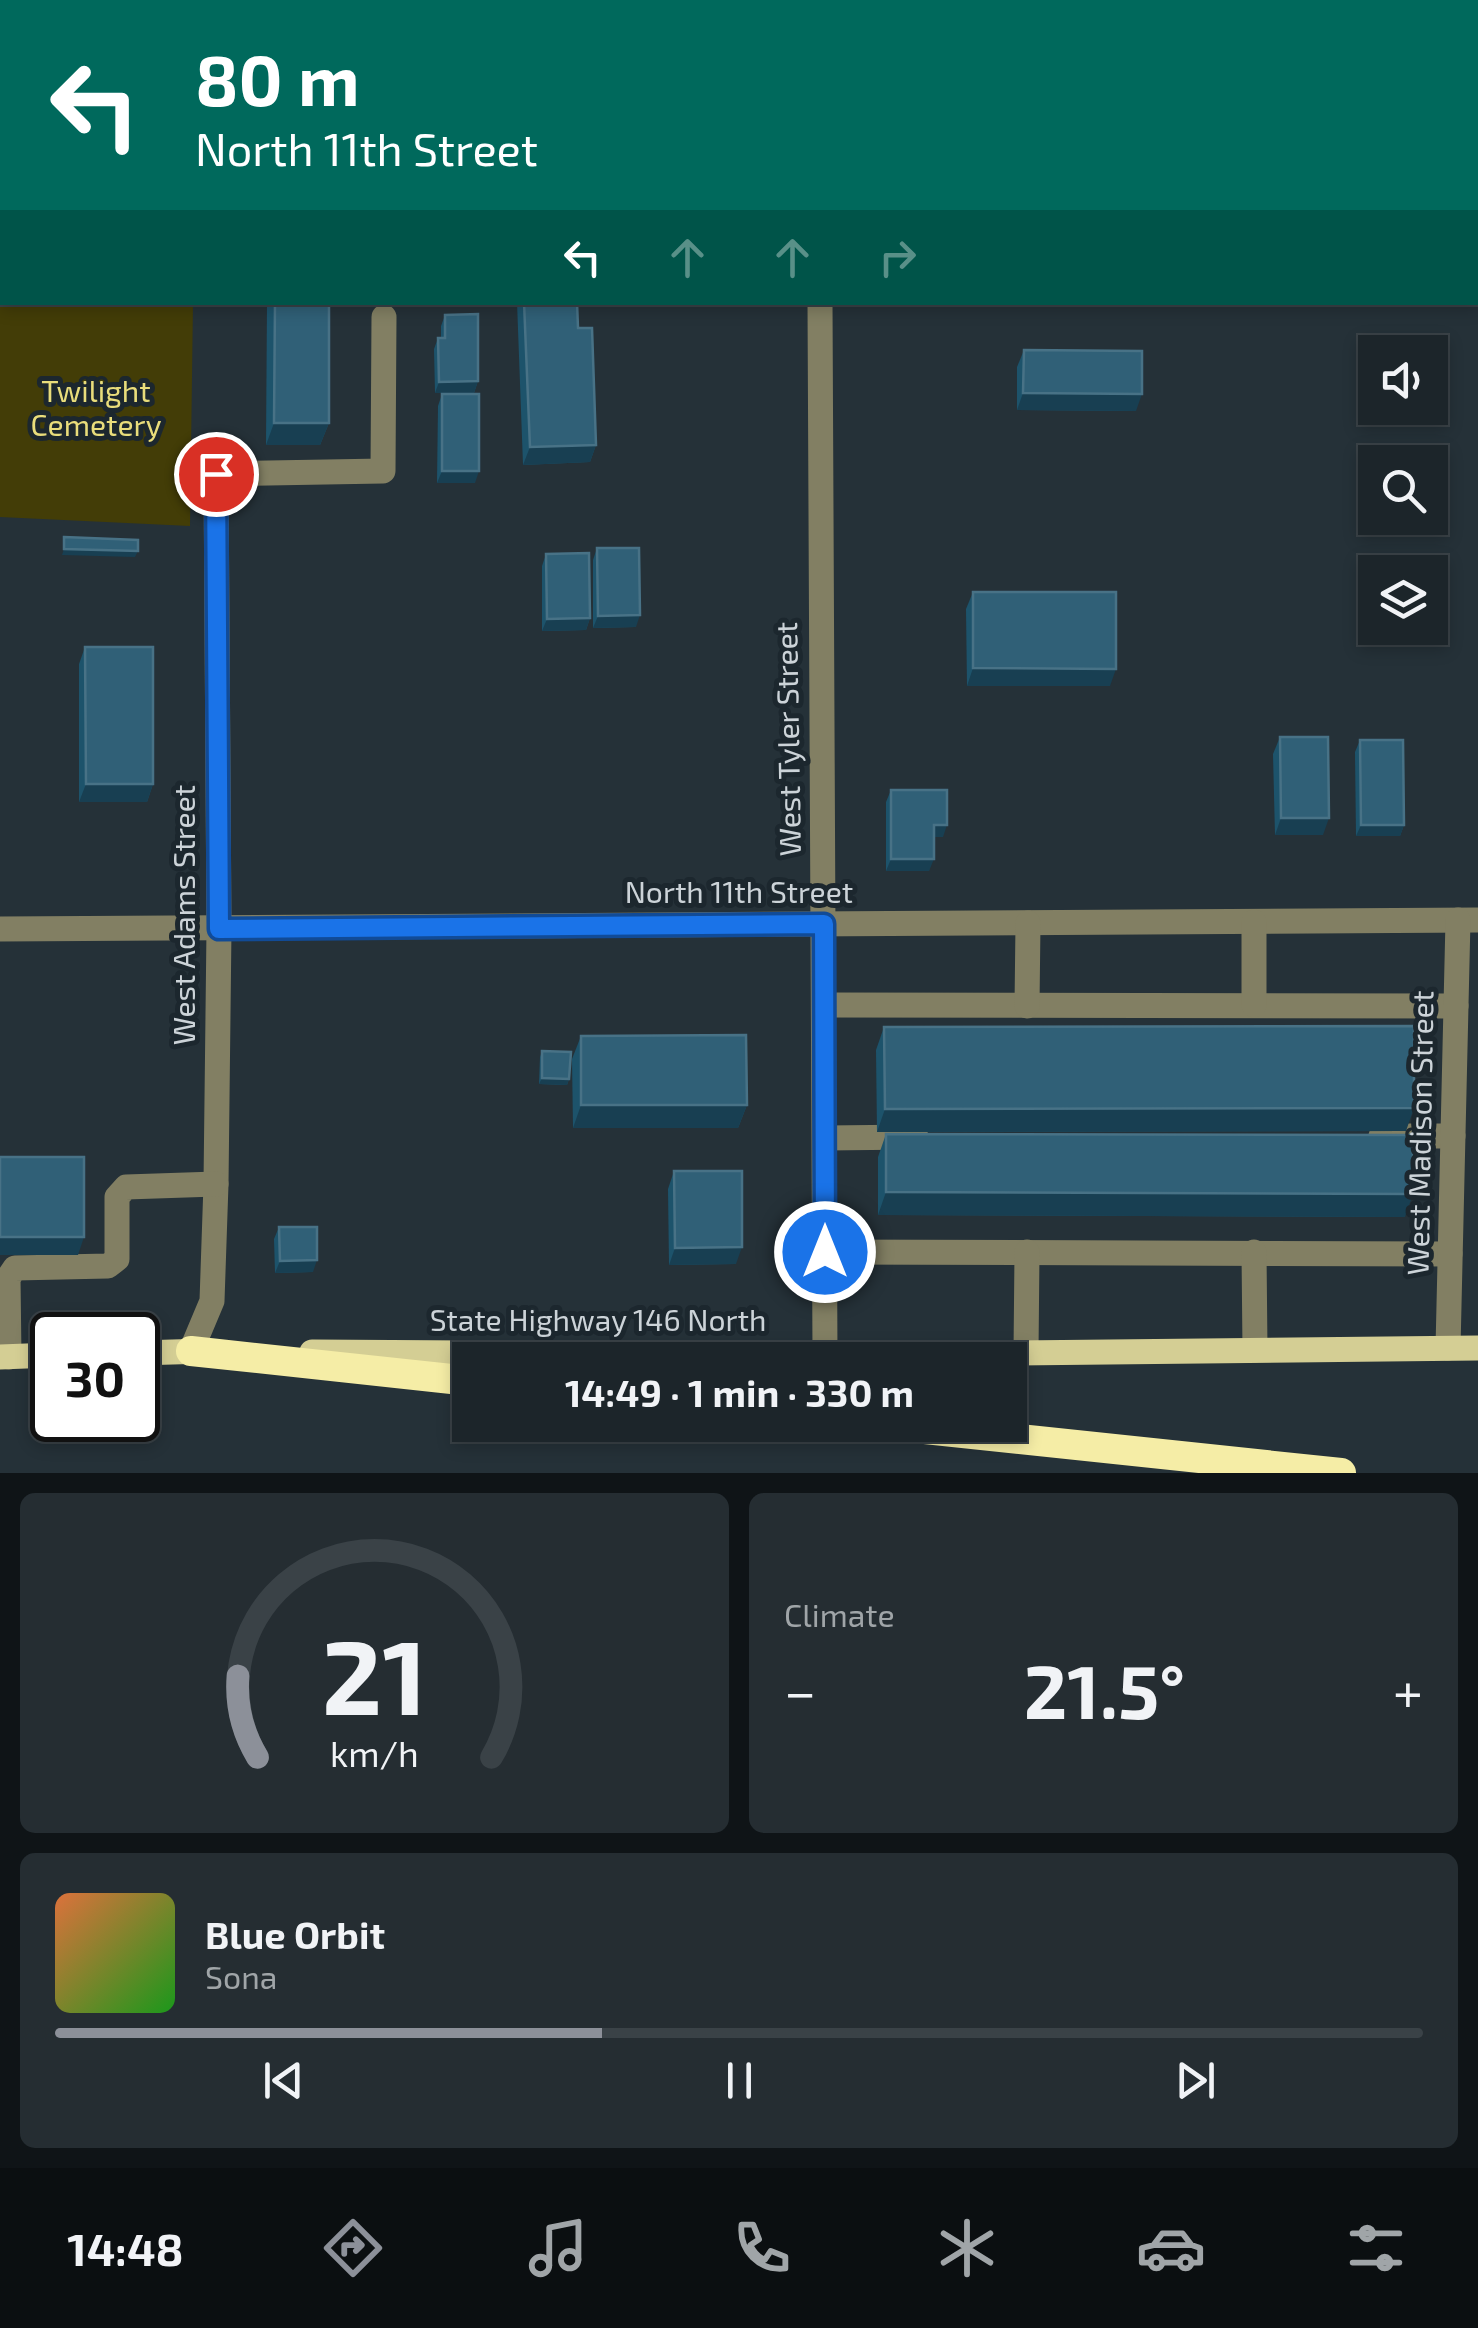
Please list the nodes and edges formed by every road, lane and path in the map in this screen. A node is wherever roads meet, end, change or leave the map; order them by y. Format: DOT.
graph roads {
  1 [pos="820,305"];
  2 [pos="384,318"];
  3 [pos="1468,920"];
  4 [pos="1254,922"];
  5 [pos="1028,923"];
  6 [pos="824,924"];
  7 [pos="219,929"];
  8 [pos="0,930"];
  9 [pos="824,1006"];
  10 [pos="1027,1006"];
  11 [pos="1254,1006"];
  12 [pos="1456,1006"];
  13 [pos="1355,1136"];
  14 [pos="1454,1136"];
  15 [pos="943,1137"];
  16 [pos="826,1138"];
  17 [pos="216,1184"];
  18 [pos="825,1252"];
  19 [pos="1027,1252"];
  20 [pos="1254,1252"];
  21 [pos="1450,1254"];
  22 [pos="825,1342"];
  23 [pos="1026,1342"];
  24 [pos="1448,1348"];
  25 [pos="1478,1348"];
  26 [pos="1255,1350"];
  27 [pos="191,1352"];
  28 [pos="1027,1352"];
  29 [pos="160,1353"];
  30 [pos="452,1353"];
  31 [pos="30,1356"];
  32 [pos="4,1357"];
  33 [pos="452,1379"];
  34 [pos="1027,1440"];
  35 [pos="1342,1473"];
  1 -- 6 [label="street, West Tyler Street"];
  2 -- 7 [label="street, West Adams Street"];
  3 -- 4 [label="street, North 11th Street"];
  3 -- 12 [label="street, West Madison Street"];
  4 -- 5 [label="street, North 11th Street"];
  4 -- 11 [label="street"];
  5 -- 6 [label="street, North 11th Street"];
  5 -- 10 [label="street"];
  6 -- 7 [label="street, North 11th Street"];
  6 -- 9 [label="street, West Tyler Street"];
  7 -- 8 [label="street, North 11th Street"];
  7 -- 17 [label="street, West Adams Street"];
  9 -- 10 [label="street"];
  9 -- 16 [label="street, West Tyler Street"];
  10 -- 11 [label="street"];
  11 -- 12 [label="street"];
  12 -- 14 [label="street, West Madison Street"];
  13 -- 14 [label="street"];
  14 -- 21 [label="street, West Madison Street"];
  15 -- 16 [label="street"];
  16 -- 18 [label="street, West Tyler Street"];
  17 -- 27 [label="street, West Adams Street"];
  17 -- 32 [label="street"];
  18 -- 19 [label="street"];
  18 -- 22 [label="street, West Tyler Street"];
  19 -- 20 [label="street"];
  19 -- 23 [label="street"];
  20 -- 21 [label="street"];
  20 -- 26 [label="street"];
  21 -- 24 [label="street, West Madison Street"];
  24 -- 25 [label="main road, State Highway 146 North"];
  24 -- 26 [label="main road, State Highway 146 North"];
  26 -- 28 [label="main road, State Highway 146 North"];
  27 -- 29 [label="main road, State Highway 146 North"];
  27 -- 30 [label="main road, State Highway 146 North"];
  27 -- 33 [label="highway"];
  31 -- 32 [label="main road"];
  34 -- 35 [label="highway"];
}
